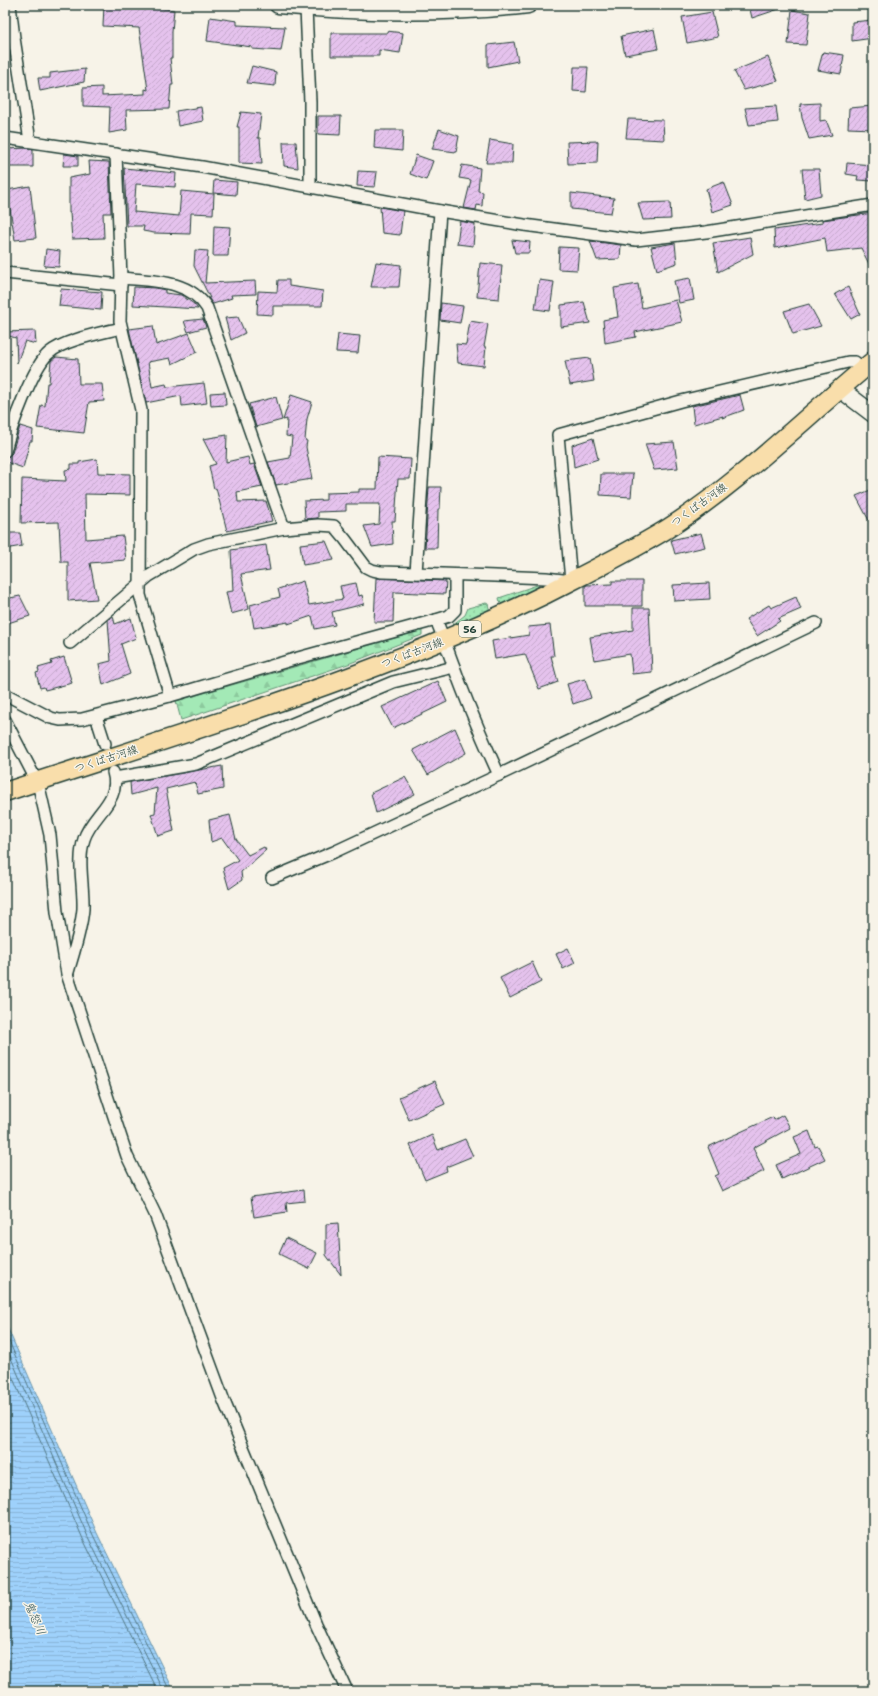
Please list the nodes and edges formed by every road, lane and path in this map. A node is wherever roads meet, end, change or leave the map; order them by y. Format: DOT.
graph roads {
  1 [pos="10,5"];
  2 [pos="278,5"];
  3 [pos="528,5"];
  4 [pos="306,8"];
  5 [pos="5,138"];
  6 [pos="30,142"];
  7 [pos="116,154"];
  8 [pos="310,186"];
  9 [pos="873,205"];
  10 [pos="440,211"];
  11 [pos="5,273"];
  12 [pos="121,281"];
  13 [pos="121,328"];
  14 [pos="868,365"];
  15 [pos="840,389"];
  16 [pos="873,414"];
  17 [pos="5,451"];
  18 [pos="284,528"];
  19 [pos="416,574"];
  20 [pos="455,575"];
  21 [pos="571,581"];
  22 [pos="139,584"];
  23 [pos="436,620"];
  24 [pos="816,623"];
  25 [pos="446,640"];
  26 [pos="70,643"];
  27 [pos="454,667"];
  28 [pos="5,694"];
  29 [pos="170,696"];
  30 [pos="96,716"];
  31 [pos="5,720"];
  32 [pos="105,744"];
  33 [pos="499,775"];
  34 [pos="36,782"];
  35 [pos="7,791"];
  36 [pos="272,878"];
  37 [pos="67,974"];
  38 [pos="347,1691"];
  1 -- 6 [label="street"];
  2 -- 4 [label="street"];
  3 -- 4 [label="street"];
  4 -- 8 [label="street"];
  5 -- 6 [label="street"];
  6 -- 7 [label="street"];
  7 -- 8 [label="street"];
  7 -- 12 [label="street"];
  8 -- 10 [label="street"];
  9 -- 10 [label="street"];
  10 -- 19 [label="street"];
  11 -- 12 [label="street"];
  12 -- 13 [label="street"];
  12 -- 18 [label="street"];
  13 -- 17 [label="street"];
  13 -- 22 [label="street"];
  14 -- 15 [label="main road, つくば古河線 / 56"];
  14 -- 21 [label="street"];
  15 -- 16 [label="street"];
  15 -- 21 [label="main road, つくば古河線 / 56"];
  18 -- 19 [label="street"];
  18 -- 22 [label="street"];
  19 -- 20 [label="street"];
  20 -- 21 [label="street"];
  20 -- 23 [label="street"];
  21 -- 25 [label="main road, つくば古河線 / 56"];
  22 -- 26 [label="street"];
  22 -- 29 [label="street"];
  23 -- 25 [label="street"];
  23 -- 29 [label="street"];
  24 -- 33 [label="street"];
  25 -- 27 [label="street"];
  25 -- 34 [label="main road, つくば古河線 / 56"];
  27 -- 33 [label="street"];
  27 -- 37 [label="street"];
  28 -- 30 [label="street"];
  29 -- 30 [label="street"];
  30 -- 32 [label="street"];
  31 -- 34 [label="street"];
  33 -- 36 [label="street"];
  34 -- 35 [label="main road, つくば古河線 / 56"];
  34 -- 37 [label="street"];
  37 -- 38 [label="street"];
}
